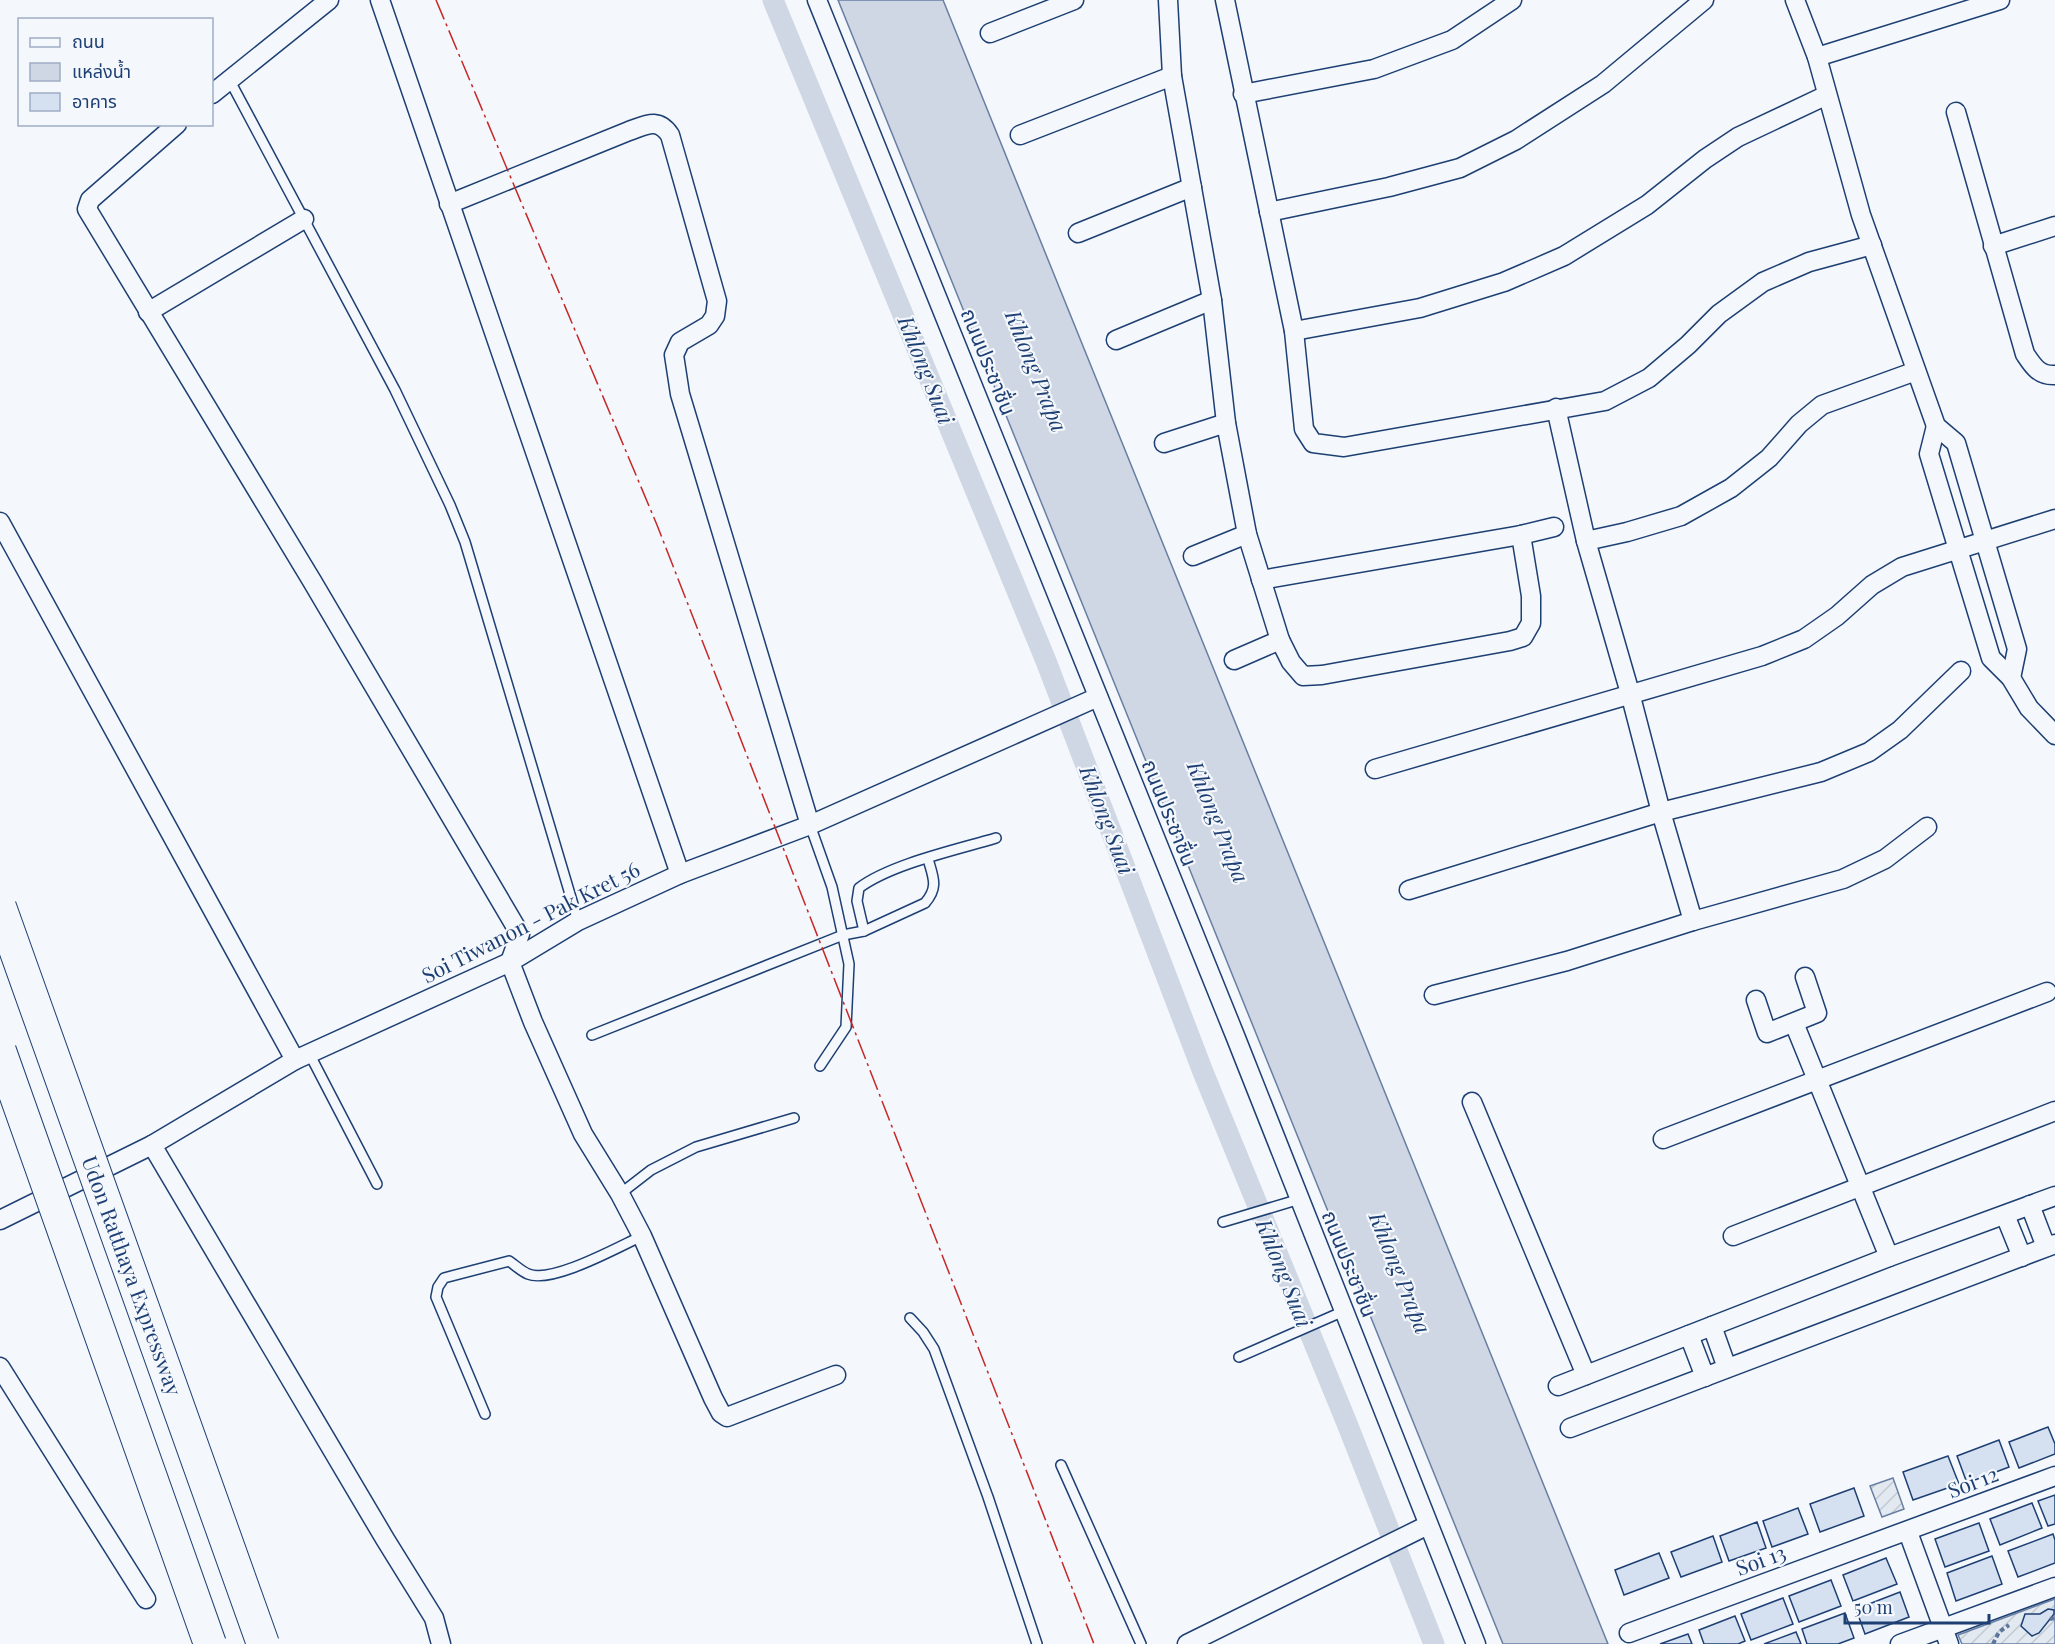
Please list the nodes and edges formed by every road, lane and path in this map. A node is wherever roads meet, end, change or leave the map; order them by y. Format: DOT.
graph roads {
  1 [pos="328,0"];
  2 [pos="380,0"];
  3 [pos="817,0"];
  4 [pos="1074,0"];
  5 [pos="1168,0"];
  6 [pos="1225,0"];
  7 [pos="1512,0"];
  8 [pos="1704,0"];
  9 [pos="1795,0"];
  10 [pos="2000,0"];
  11 [pos="990,33"];
  12 [pos="1817,57"];
  13 [pos="1172,76"];
  14 [pos="230,79"];
  15 [pos="213,93"];
  16 [pos="1243,94"];
  17 [pos="1827,95"];
  18 [pos="1956,112"];
  19 [pos="175,126"];
  20 [pos="1020,135"];
  21 [pos="1192,188"];
  22 [pos="449,204"];
  23 [pos="1269,212"];
  24 [pos="304,219"];
  25 [pos="2055,226"];
  26 [pos="1078,233"];
  27 [pos="1872,245"];
  28 [pos="1993,246"];
  29 [pos="1212,300"];
  30 [pos="148,312"];
  31 [pos="1294,331"];
  32 [pos="1116,340"];
  33 [pos="1916,370"];
  34 [pos="2055,375"];
  35 [pos="1556,408"];
  36 [pos="1226,423"];
  37 [pos="1936,426"];
  38 [pos="1164,443"];
  39 [pos="2055,519"];
  40 [pos="0,522"];
  41 [pos="1554,527"];
  42 [pos="1246,534"];
  43 [pos="1521,535"];
  44 [pos="1985,539"];
  45 [pos="1586,541"];
  46 [pos="1958,548"];
  47 [pos="1192,556"];
  48 [pos="1261,580"];
  49 [pos="1280,640"];
  50 [pos="1234,660"];
  51 [pos="1961,671"];
  52 [pos="2011,678"];
  53 [pos="1630,693"];
  54 [pos="1098,697"];
  55 [pos="2055,735"];
  56 [pos="1375,769"];
  57 [pos="1660,812"];
  58 [pos="810,825"];
  59 [pos="1928,827"];
  60 [pos="996,838"];
  61 [pos="928,859"];
  62 [pos="680,874"];
  63 [pos="1409,890"];
  64 [pos="0,907"];
  65 [pos="578,921"];
  66 [pos="1693,921"];
  67 [pos="864,931"];
  68 [pos="843,935"];
  69 [pos="510,962"];
  70 [pos="1805,977"];
  71 [pos="2047,992"];
  72 [pos="1434,995"];
  73 [pos="1756,1000"];
  74 [pos="1794,1023"];
  75 [pos="592,1035"];
  76 [pos="0,1051"];
  77 [pos="303,1058"];
  78 [pos="820,1066"];
  79 [pos="1816,1079"];
  80 [pos="1473,1102"];
  81 [pos="2055,1111"];
  82 [pos="794,1118"];
  83 [pos="1663,1139"];
  84 [pos="152,1145"];
  85 [pos="376,1184"];
  86 [pos="1859,1187"];
  87 [pos="620,1194"];
  88 [pos="2055,1196"];
  89 [pos="1300,1200"];
  90 [pos="2030,1205"];
  91 [pos="2005,1215"];
  92 [pos="0,1220"];
  93 [pos="1223,1222"];
  94 [pos="642,1236"];
  95 [pos="1733,1236"];
  96 [pos="2050,1245"];
  97 [pos="1889,1257"];
  98 [pos="2022,1257"];
  99 [pos="1344,1311"];
  100 [pos="910,1318"];
  101 [pos="1712,1326"];
  102 [pos="1689,1335"];
  103 [pos="1239,1357"];
  104 [pos="0,1366"];
  105 [pos="1727,1368"];
  106 [pos="836,1375"];
  107 [pos="1586,1375"];
  108 [pos="1705,1377"];
  109 [pos="1558,1386"];
  110 [pos="485,1414"];
  111 [pos="1570,1428"];
  112 [pos="1061,1465"];
  113 [pos="2055,1476"];
  114 [pos="1428,1525"];
  115 [pos="1908,1532"];
  116 [pos="2055,1587"];
  117 [pos="146,1599"];
  118 [pos="2016,1622"];
  119 [pos="1629,1633"];
  120 [pos="1946,1636"];
  121 [pos="210,1644"];
  122 [pos="262,1644"];
  123 [pos="441,1644"];
  124 [pos="1037,1644"];
  125 [pos="1141,1644"];
  126 [pos="1187,1644"];
  127 [pos="1476,1644"];
  128 [pos="1900,1644"];
  129 [pos="1993,1644"];
  1 -- 14 [label="street"];
  2 -- 22 [label="street"];
  3 -- 54 [label="street, ถนนประชาชื่น"];
  4 -- 11 [label="street"];
  5 -- 13 [label="street"];
  6 -- 16 [label="street"];
  7 -- 16 [label="street"];
  8 -- 23 [label="street"];
  9 -- 12 [label="street"];
  10 -- 12 [label="street"];
  12 -- 17 [label="street"];
  13 -- 20 [label="street"];
  13 -- 21 [label="street"];
  14 -- 15 [label="street"];
  14 -- 24 [label="lane"];
  16 -- 23 [label="street"];
  17 -- 27 [label="street"];
  17 -- 31 [label="street"];
  18 -- 28 [label="street"];
  19 -- 30 [label="street"];
  21 -- 26 [label="street"];
  21 -- 29 [label="street"];
  22 -- 58 [label="street"];
  22 -- 62 [label="street"];
  23 -- 31 [label="street"];
  24 -- 30 [label="street"];
  24 -- 65 [label="lane"];
  25 -- 28 [label="street"];
  27 -- 33 [label="street"];
  27 -- 35 [label="street"];
  28 -- 34 [label="street"];
  29 -- 32 [label="street"];
  29 -- 36 [label="street"];
  30 -- 69 [label="street"];
  31 -- 35 [label="street"];
  33 -- 37 [label="street"];
  33 -- 45 [label="street"];
  35 -- 45 [label="street"];
  36 -- 38 [label="street"];
  36 -- 42 [label="street"];
  37 -- 44 [label="street"];
  37 -- 46 [label="street"];
  39 -- 44 [label="street"];
  40 -- 77 [label="street"];
  41 -- 43 [label="street"];
  42 -- 47 [label="street"];
  42 -- 48 [label="street"];
  43 -- 48 [label="street"];
  43 -- 49 [label="street"];
  44 -- 46 [label="street"];
  44 -- 52 [label="street"];
  45 -- 53 [label="street"];
  46 -- 52 [label="street"];
  46 -- 53 [label="street"];
  48 -- 49 [label="street"];
  49 -- 50 [label="street"];
  51 -- 57 [label="street"];
  52 -- 55 [label="street"];
  53 -- 56 [label="street"];
  53 -- 57 [label="street"];
  54 -- 58 [label="street, Soi Tiwanon - Pak Kret 56"];
  54 -- 89 [label="street, ถนนประชาชื่น"];
  57 -- 63 [label="street"];
  57 -- 66 [label="street"];
  58 -- 62 [label="street, Soi Tiwanon - Pak Kret 56"];
  58 -- 68 [label="lane"];
  59 -- 66 [label="street"];
  60 -- 61 [label="lane"];
  61 -- 67 [label="lane"];
  61 -- 67 [label="lane"];
  62 -- 65 [label="street, Soi Tiwanon - Pak Kret 56"];
  64 -- 122 [label="highway, Udon Ratthaya Expressway, bridge"];
  65 -- 69 [label="street, Soi Tiwanon - Pak Kret 56"];
  66 -- 72 [label="street"];
  67 -- 68 [label="lane"];
  68 -- 75 [label="lane"];
  68 -- 78 [label="lane"];
  69 -- 77 [label="street, Soi Tiwanon - Pak Kret 56"];
  69 -- 87 [label="street"];
  70 -- 74 [label="street"];
  71 -- 79 [label="street"];
  73 -- 74 [label="street"];
  74 -- 79 [label="street"];
  76 -- 121 [label="highway, bridge"];
  77 -- 84 [label="street, Soi Tiwanon - Pak Kret 56"];
  77 -- 85 [label="lane"];
  79 -- 83 [label="street"];
  79 -- 86 [label="street"];
  80 -- 107 [label="street"];
  81 -- 86 [label="street"];
  82 -- 87 [label="lane"];
  84 -- 92 [label="street, Soi Tiwanon - Pak Kret 56"];
  84 -- 123 [label="street"];
  86 -- 95 [label="street"];
  86 -- 97 [label="street"];
  87 -- 94 [label="street"];
  88 -- 90 [label="street"];
  89 -- 93 [label="lane"];
  89 -- 99 [label="street, ถนนประชาชื่น"];
  90 -- 91 [label="street"];
  90 -- 96 [label="street"];
  91 -- 97 [label="street"];
  91 -- 98 [label="street"];
  94 -- 106 [label="street"];
  94 -- 110 [label="lane"];
  96 -- 98 [label="street"];
  97 -- 101 [label="street"];
  98 -- 105 [label="street"];
  99 -- 103 [label="lane"];
  99 -- 114 [label="street, ถนนประชาชื่น"];
  100 -- 124 [label="lane"];
  101 -- 102 [label="street"];
  101 -- 105 [label="street"];
  102 -- 107 [label="street"];
  102 -- 108 [label="street"];
  104 -- 117 [label="street"];
  105 -- 108 [label="street"];
  107 -- 109 [label="street"];
  108 -- 111 [label="street"];
  112 -- 125 [label="lane"];
  113 -- 115 [label="street, Soi 12"];
  114 -- 126 [label="street"];
  114 -- 127 [label="street, ถนนประชาชื่น"];
  115 -- 119 [label="street, Soi 13"];
  115 -- 120 [label="street"];
  116 -- 120 [label="street"];
  118 -- 129 [label="path"];
  120 -- 128 [label="street"];
}
